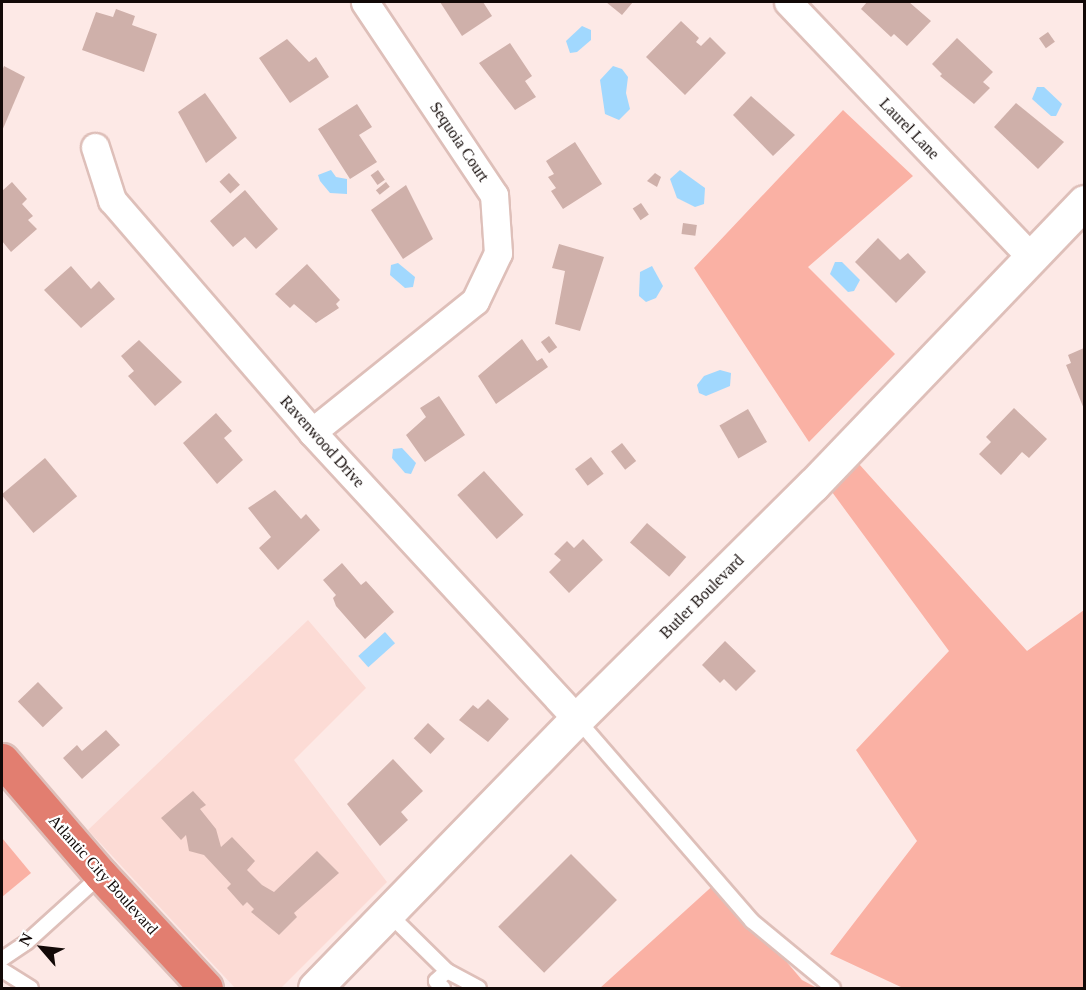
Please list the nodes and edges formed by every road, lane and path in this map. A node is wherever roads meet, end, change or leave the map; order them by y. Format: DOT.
graph roads {
  1 [pos="365,2"];
  2 [pos="793,3"];
  3 [pos="94,147"];
  4 [pos="1084,202"];
  5 [pos="1031,257"];
  6 [pos="312,432"];
  7 [pos="577,719"];
  8 [pos="2,759"];
  9 [pos="101,875"];
  10 [pos="389,914"];
  11 [pos="2,958"];
  12 [pos="2,970"];
  13 [pos="447,971"];
  14 [pos="434,987"];
  15 [pos="31,988"];
  16 [pos="206,988"];
  17 [pos="315,988"];
  18 [pos="461,988"];
  19 [pos="479,988"];
  20 [pos="833,988"];
  1 -- 6 [label="street, Sequoia Court"];
  2 -- 5 [label="street, Laurel Lane"];
  3 -- 6 [label="street, Ravenwood Drive"];
  4 -- 5 [label="street, Butler Boulevard"];
  5 -- 7 [label="street, Butler Boulevard"];
  6 -- 7 [label="street, Ravenwood Drive"];
  7 -- 10 [label="street, Butler Boulevard"];
  7 -- 20 [label="lane"];
  8 -- 9 [label="highway, Atlantic City Boulevard"];
  9 -- 11 [label="lane"];
  9 -- 16 [label="highway, Atlantic City Boulevard"];
  10 -- 13 [label="lane"];
  10 -- 17 [label="street, Butler Boulevard"];
  12 -- 15 [label="lane"];
  13 -- 14 [label="lane"];
  13 -- 18 [label="lane"];
  13 -- 19 [label="lane"];
}
